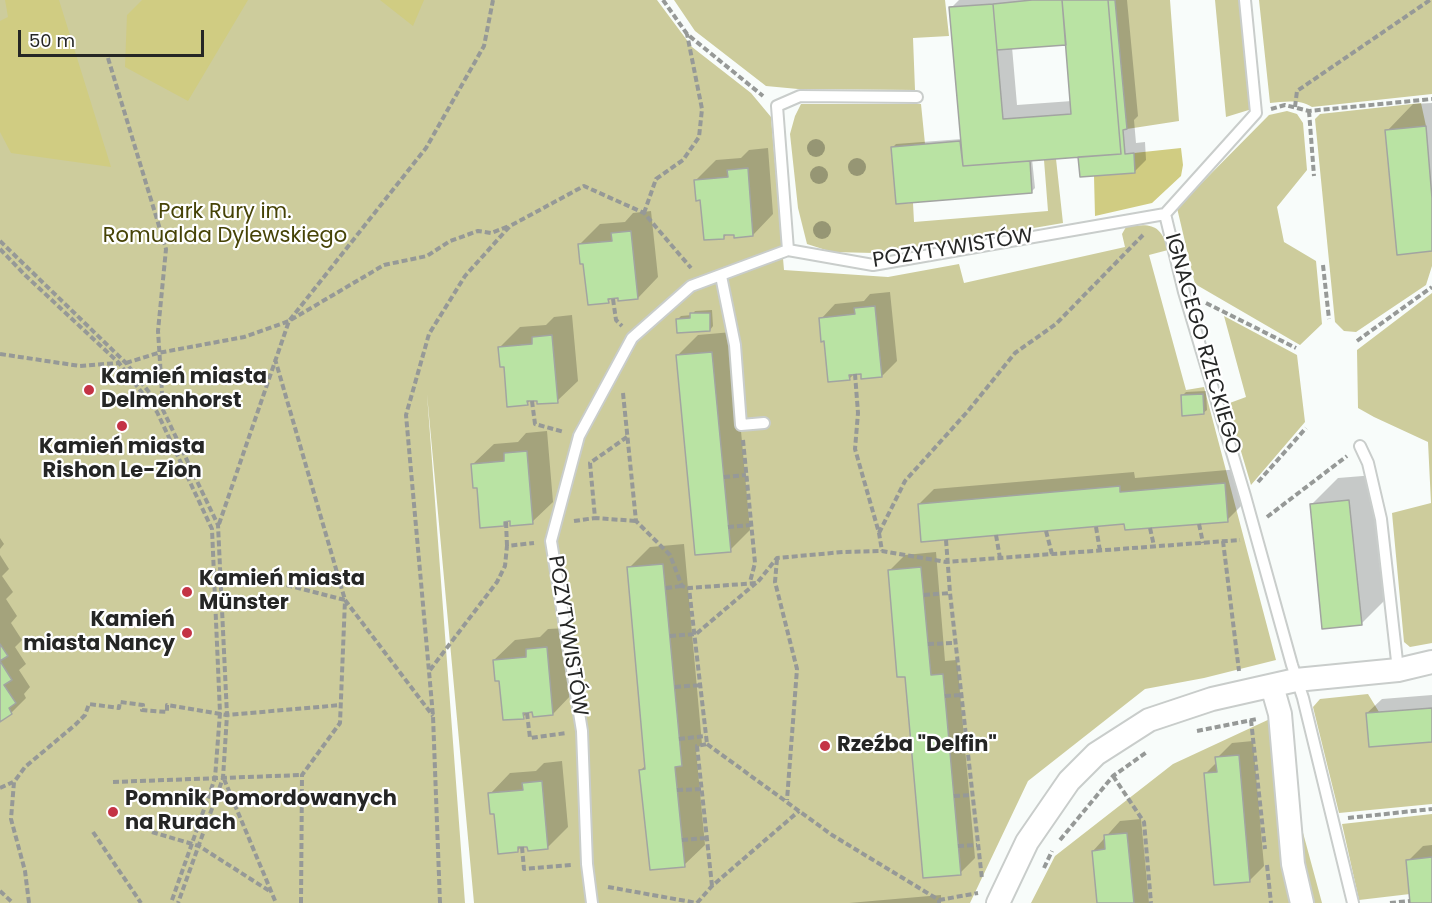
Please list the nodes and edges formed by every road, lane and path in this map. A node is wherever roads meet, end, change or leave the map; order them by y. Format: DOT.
graph roads {
  1 [pos="492,0"];
  2 [pos="663,0"];
  3 [pos="1245,0"];
  4 [pos="1430,0"];
  5 [pos="687,34"];
  6 [pos="108,58"];
  7 [pos="917,97"];
  8 [pos="1432,99"];
  9 [pos="777,106"];
  10 [pos="1295,107"];
  11 [pos="1309,111"];
  12 [pos="1256,113"];
  13 [pos="1314,176"];
  14 [pos="644,213"];
  15 [pos="1165,213"];
  16 [pos="510,226"];
  17 [pos="0,241"];
  18 [pos="0,249"];
  19 [pos="788,250"];
  20 [pos="1323,265"];
  21 [pos="721,276"];
  22 [pos="1432,287"];
  23 [pos="1184,292"];
  24 [pos="613,299"];
  25 [pos="1329,319"];
  26 [pos="289,321"];
  27 [pos="632,338"];
  28 [pos="1357,340"];
  29 [pos="1296,348"];
  30 [pos="158,353"];
  31 [pos="0,354"];
  32 [pos="275,358"];
  33 [pos="620,362"];
  34 [pos="119,363"];
  35 [pos="126,363"];
  36 [pos="855,374"];
  37 [pos="532,401"];
  38 [pos="164,410"];
  39 [pos="764,423"];
  40 [pos="741,424"];
  41 [pos="1306,428"];
  42 [pos="579,436"];
  43 [pos="628,436"];
  44 [pos="1360,446"];
  45 [pos="746,475"];
  46 [pos="724,477"];
  47 [pos="1245,496"];
  48 [pos="636,521"];
  49 [pos="506,522"];
  50 [pos="1199,524"];
  51 [pos="218,525"];
  52 [pos="751,525"];
  53 [pos="728,527"];
  54 [pos="1096,527"];
  55 [pos="1150,528"];
  56 [pos="1046,531"];
  57 [pos="879,532"];
  58 [pos="1255,533"];
  59 [pos="996,535"];
  60 [pos="946,540"];
  61 [pos="551,541"];
  62 [pos="1223,541"];
  63 [pos="1203,543"];
  64 [pos="507,546"];
  65 [pos="1154,546"];
  66 [pos="882,551"];
  67 [pos="1100,551"];
  68 [pos="1052,554"];
  69 [pos="777,558"];
  70 [pos="1000,558"];
  71 [pos="946,562"];
  72 [pos="243,574"];
  73 [pos="750,582"];
  74 [pos="757,583"];
  75 [pos="682,586"];
  76 [pos="666,588"];
  77 [pos="689,588"];
  78 [pos="950,593"];
  79 [pos="924,595"];
  80 [pos="345,600"];
  81 [pos="696,634"];
  82 [pos="670,636"];
  83 [pos="955,643"];
  84 [pos="928,644"];
  85 [pos="1432,662"];
  86 [pos="1398,670"];
  87 [pos="429,671"];
  88 [pos="1239,671"];
  89 [pos="1296,680"];
  90 [pos="701,685"];
  91 [pos="1272,686"];
  92 [pos="675,687"];
  93 [pos="961,695"];
  94 [pos="945,696"];
  95 [pos="341,705"];
  96 [pos="220,713"];
  97 [pos="527,713"];
  98 [pos="1280,714"];
  99 [pos="226,715"];
  100 [pos="433,716"];
  101 [pos="1251,720"];
  102 [pos="582,731"];
  103 [pos="1190,733"];
  104 [pos="706,736"];
  105 [pos="679,739"];
  106 [pos="707,744"];
  107 [pos="966,745"];
  108 [pos="949,746"];
  109 [pos="1150,750"];
  110 [pos="1096,754"];
  111 [pos="302,775"];
  112 [pos="1113,776"];
  113 [pos="215,778"];
  114 [pos="223,778"];
  115 [pos="14,782"];
  116 [pos="113,782"];
  117 [pos="0,788"];
  118 [pos="702,789"];
  119 [pos="677,790"];
  120 [pos="972,795"];
  121 [pos="954,796"];
  122 [pos="787,801"];
  123 [pos="1432,809"];
  124 [pos="799,810"];
  125 [pos="1332,819"];
  126 [pos="93,832"];
  127 [pos="152,832"];
  128 [pos="707,838"];
  129 [pos="682,840"];
  130 [pos="192,844"];
  131 [pos="977,845"];
  132 [pos="198,846"];
  133 [pos="958,846"];
  134 [pos="522,847"];
  135 [pos="1266,853"];
  136 [pos="587,864"];
  137 [pos="1267,865"];
  138 [pos="1041,874"];
  139 [pos="982,880"];
  140 [pos="590,883"];
  141 [pos="712,886"];
  142 [pos="0,891"];
  143 [pos="271,892"];
  144 [pos="991,897"];
  145 [pos="939,901"];
  146 [pos="1410,901"];
  147 [pos="13,903"];
  148 [pos="29,903"];
  149 [pos="141,903"];
  150 [pos="171,903"];
  151 [pos="178,903"];
  152 [pos="276,903"];
  153 [pos="301,903"];
  154 [pos="440,903"];
  155 [pos="592,903"];
  156 [pos="697,903"];
  157 [pos="1151,903"];
  158 [pos="1271,903"];
  159 [pos="1302,903"];
  160 [pos="1353,903"];
  161 [pos="1390,903"];
  1 -- 26 [label="path"];
  2 -- 5 [label="path"];
  3 -- 12 [label="lane"];
  4 -- 10 [label="path"];
  5 -- 9 [label="path"];
  5 -- 14 [label="path"];
  6 -- 30 [label="path"];
  7 -- 9 [label="lane"];
  8 -- 11 [label="path"];
  9 -- 19 [label="lane"];
  10 -- 11 [label="path"];
  10 -- 12 [label="path"];
  11 -- 13 [label="path"];
  12 -- 15 [label="lane, IGNACEGO RZECKIEGO"];
  14 -- 16 [label="path"];
  14 -- 21 [label="path"];
  15 -- 19 [label="lane, POZYTYWISTÓW"];
  15 -- 23 [label="lane, IGNACEGO RZECKIEGO"];
  15 -- 57 [label="path"];
  16 -- 26 [label="path"];
  16 -- 87 [label="path"];
  17 -- 35 [label="path"];
  18 -- 34 [label="path"];
  19 -- 21 [label="lane, POZYTYWISTÓW"];
  20 -- 25 [label="path"];
  21 -- 27 [label="lane, POZYTYWISTÓW"];
  21 -- 40 [label="lane"];
  22 -- 28 [label="path"];
  23 -- 29 [label="path"];
  23 -- 47 [label="lane, IGNACEGO RZECKIEGO"];
  24 -- 27 [label="path"];
  26 -- 30 [label="path"];
  26 -- 32 [label="path"];
  27 -- 33 [label="lane, POZYTYWISTÓW"];
  30 -- 35 [label="path"];
  30 -- 38 [label="path"];
  31 -- 34 [label="path"];
  32 -- 51 [label="path"];
  32 -- 80 [label="path"];
  33 -- 42 [label="lane, POZYTYWISTÓW"];
  33 -- 43 [label="path"];
  34 -- 35 [label="path"];
  34 -- 96 [label="path"];
  35 -- 38 [label="path"];
  36 -- 57 [label="path"];
  37 -- 42 [label="path"];
  38 -- 51 [label="path"];
  39 -- 40 [label="lane"];
  40 -- 45 [label="path"];
  41 -- 47 [label="path"];
  42 -- 61 [label="lane, POZYTYWISTÓW"];
  43 -- 48 [label="path"];
  43 -- 48 [label="path"];
  44 -- 58 [label="path"];
  44 -- 86 [label="lane"];
  45 -- 46 [label="path"];
  45 -- 52 [label="path"];
  47 -- 58 [label="lane, IGNACEGO RZECKIEGO"];
  48 -- 75 [label="path"];
  49 -- 64 [label="path"];
  50 -- 63 [label="path"];
  51 -- 99 [label="path"];
  52 -- 53 [label="path"];
  52 -- 73 [label="path"];
  54 -- 67 [label="path"];
  55 -- 65 [label="path"];
  56 -- 68 [label="path"];
  57 -- 66 [label="path"];
  58 -- 62 [label="path"];
  58 -- 89 [label="lane, IGNACEGO RZECKIEGO"];
  59 -- 70 [label="path"];
  60 -- 71 [label="path"];
  61 -- 64 [label="path"];
  61 -- 102 [label="lane, POZYTYWISTÓW"];
  62 -- 63 [label="path"];
  62 -- 88 [label="path"];
  63 -- 65 [label="path"];
  64 -- 87 [label="path"];
  65 -- 67 [label="path"];
  66 -- 69 [label="path"];
  66 -- 71 [label="path"];
  67 -- 68 [label="path"];
  68 -- 70 [label="path"];
  69 -- 74 [label="path"];
  69 -- 122 [label="path"];
  70 -- 71 [label="path"];
  71 -- 78 [label="path"];
  72 -- 80 [label="path"];
  73 -- 74 [label="path"];
  73 -- 77 [label="path"];
  74 -- 81 [label="path"];
  75 -- 76 [label="path"];
  75 -- 77 [label="path"];
  77 -- 81 [label="path"];
  78 -- 79 [label="path"];
  78 -- 83 [label="path"];
  80 -- 95 [label="path"];
  80 -- 100 [label="path"];
  81 -- 82 [label="path"];
  81 -- 90 [label="path"];
  83 -- 84 [label="path"];
  83 -- 93 [label="path"];
  85 -- 86 [label="street"];
  86 -- 89 [label="street"];
  87 -- 100 [label="path"];
  89 -- 91 [label="street"];
  89 -- 125 [label="lane, IGNACEGO RZECKIEGO"];
  90 -- 92 [label="path"];
  90 -- 104 [label="path"];
  91 -- 98 [label="street"];
  91 -- 110 [label="street"];
  93 -- 94 [label="path"];
  93 -- 107 [label="path"];
  95 -- 99 [label="path"];
  95 -- 111 [label="path"];
  96 -- 99 [label="path"];
  96 -- 113 [label="path"];
  96 -- 115 [label="path"];
  97 -- 102 [label="path"];
  98 -- 101 [label="path"];
  98 -- 159 [label="street"];
  99 -- 114 [label="path"];
  100 -- 154 [label="path"];
  101 -- 103 [label="path"];
  101 -- 135 [label="path"];
  102 -- 136 [label="lane, POZYTYWISTÓW"];
  104 -- 105 [label="path"];
  104 -- 106 [label="path"];
  106 -- 118 [label="path"];
  106 -- 122 [label="path"];
  107 -- 108 [label="path"];
  107 -- 120 [label="path"];
  109 -- 112 [label="path"];
  110 -- 112 [label="path"];
  110 -- 144 [label="street"];
  111 -- 114 [label="path"];
  111 -- 153 [label="path"];
  112 -- 138 [label="path"];
  112 -- 157 [label="path"];
  113 -- 114 [label="path"];
  113 -- 116 [label="path"];
  113 -- 130 [label="path"];
  114 -- 132 [label="path"];
  114 -- 143 [label="path"];
  115 -- 117 [label="path"];
  115 -- 148 [label="path"];
  118 -- 119 [label="path"];
  118 -- 128 [label="path"];
  120 -- 121 [label="path"];
  120 -- 131 [label="path"];
  122 -- 124 [label="path"];
  123 -- 125 [label="path"];
  124 -- 141 [label="path"];
  124 -- 145 [label="path"];
  125 -- 160 [label="lane, IGNACEGO RZECKIEGO"];
  126 -- 149 [label="path"];
  127 -- 130 [label="path"];
  128 -- 129 [label="path"];
  128 -- 141 [label="path"];
  130 -- 132 [label="path"];
  130 -- 150 [label="path"];
  131 -- 133 [label="path"];
  131 -- 139 [label="path"];
  132 -- 143 [label="path"];
  132 -- 151 [label="path"];
  134 -- 136 [label="path"];
  136 -- 140 [label="lane, POZYTYWISTÓW"];
  137 -- 158 [label="path"];
  140 -- 155 [label="lane, POZYTYWISTÓW"];
  140 -- 156 [label="path"];
  141 -- 156 [label="path"];
  142 -- 147 [label="path"];
  143 -- 152 [label="path"];
  144 -- 145 [label="path"];
  146 -- 161 [label="path"];
}
